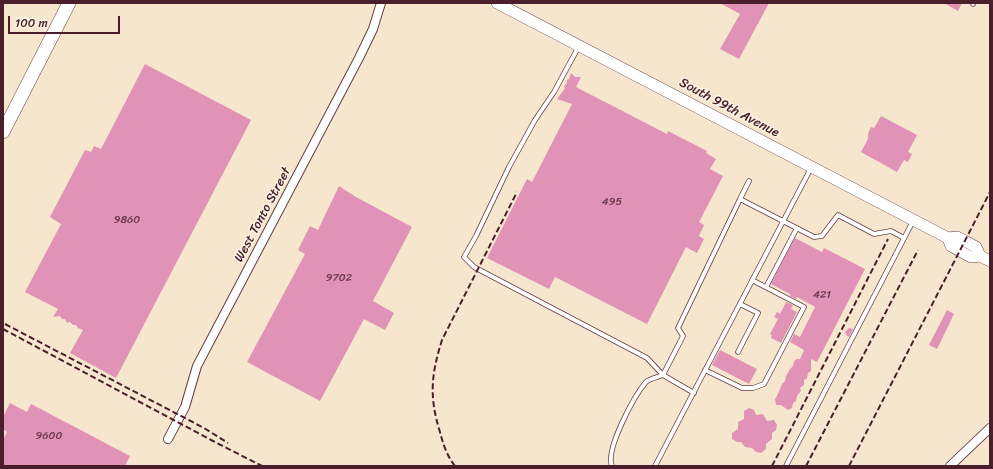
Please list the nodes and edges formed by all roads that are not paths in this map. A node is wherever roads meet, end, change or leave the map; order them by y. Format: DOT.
graph roads {
  1 [pos="69,3"];
  2 [pos="381,3"];
  3 [pos="497,3"];
  4 [pos="579,46"];
  5 [pos="3,132"];
  6 [pos="811,167"];
  7 [pos="749,180"];
  8 [pos="740,199"];
  9 [pos="914,220"];
  10 [pos="783,222"];
  11 [pos="797,228"];
  12 [pos="904,238"];
  13 [pos="985,258"];
  14 [pos="752,280"];
  15 [pos="766,287"];
  16 [pos="740,304"];
  17 [pos="738,352"];
  18 [pos="705,370"];
  19 [pos="663,376"];
  20 [pos="694,393"];
  21 [pos="990,428"];
  22 [pos="168,439"];
  23 [pos="612,466"];
  24 [pos="655,466"];
  25 [pos="786,466"];
  26 [pos="950,466"];
  1 -- 5 [label="main road"];
  2 -- 22 [label="street, West Tonto Street"];
  3 -- 4 [label="main road, South 99th Avenue"];
  4 -- 6 [label="main road, South 99th Avenue"];
  4 -- 19 [label="lane"];
  6 -- 9 [label="main road, South 99th Avenue"];
  6 -- 10 [label="lane"];
  7 -- 8 [label="lane"];
  8 -- 10 [label="lane"];
  8 -- 19 [label="lane"];
  9 -- 12 [label="lane"];
  9 -- 13 [label="main road, South 99th Avenue"];
  10 -- 11 [label="lane"];
  10 -- 14 [label="lane"];
  11 -- 12 [label="lane"];
  11 -- 15 [label="lane"];
  12 -- 25 [label="lane"];
  14 -- 15 [label="lane"];
  14 -- 16 [label="lane"];
  15 -- 18 [label="lane"];
  16 -- 17 [label="lane"];
  16 -- 18 [label="lane"];
  18 -- 20 [label="lane"];
  19 -- 20 [label="lane"];
  19 -- 23 [label="lane"];
  20 -- 24 [label="lane"];
  21 -- 26 [label="street"];
}
